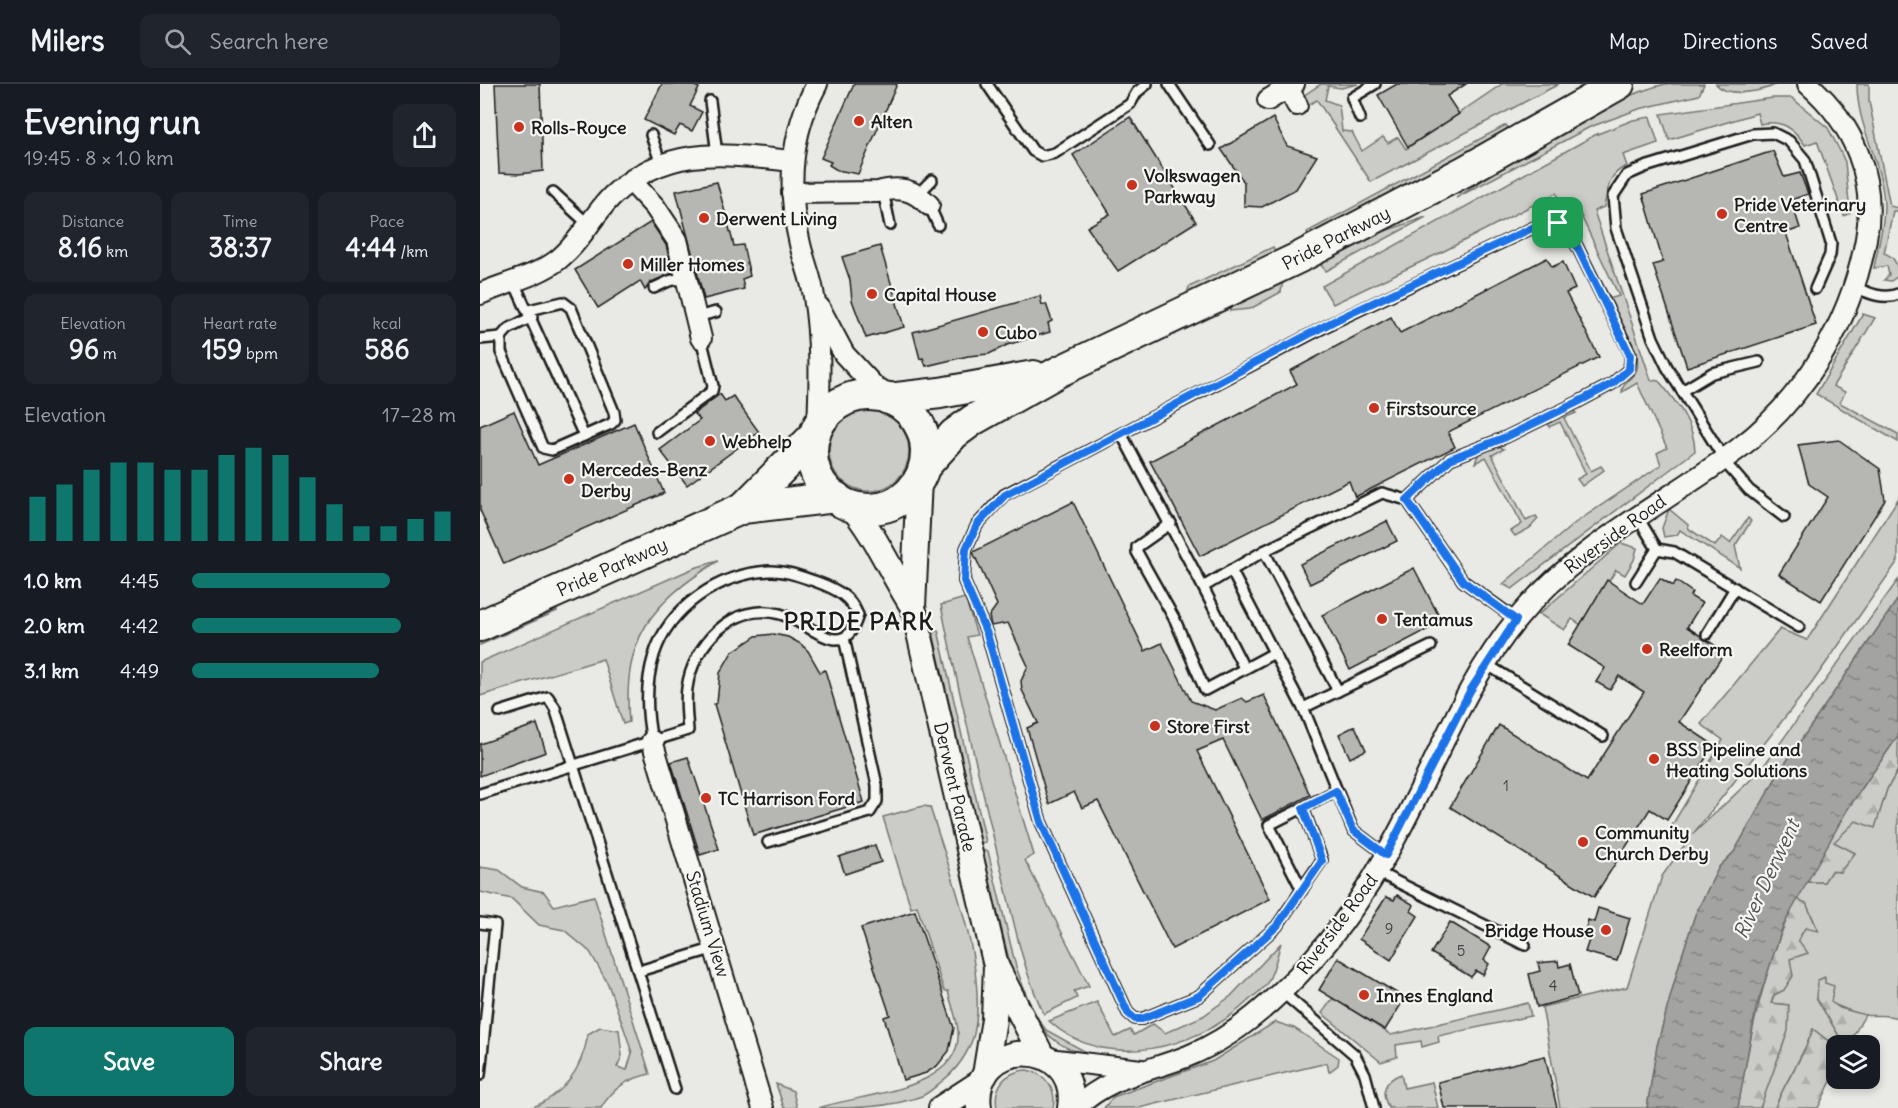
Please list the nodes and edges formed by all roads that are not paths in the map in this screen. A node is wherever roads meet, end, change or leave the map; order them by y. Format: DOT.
graph roads {
  1 [pos="817,84"];
  2 [pos="987,84"];
  3 [pos="1147,84"];
  4 [pos="1169,84"];
  5 [pos="1375,84"];
  6 [pos="1638,84"];
  7 [pos="1808,84"];
  8 [pos="1831,84"];
  9 [pos="1291,86"];
  10 [pos="1613,88"];
  11 [pos="1268,100"];
  12 [pos="710,101"];
  13 [pos="1297,105"];
  14 [pos="1360,118"];
  15 [pos="1844,123"];
  16 [pos="651,135"];
  17 [pos="1210,145"];
  18 [pos="717,154"];
  19 [pos="792,161"];
  20 [pos="661,164"];
  21 [pos="932,180"];
  22 [pos="631,181"];
  23 [pos="883,191"];
  24 [pos="553,192"];
  25 [pos="792,194"];
  26 [pos="923,200"];
  27 [pos="590,225"];
  28 [pos="890,225"];
  29 [pos="938,225"];
  30 [pos="687,278"];
  31 [pos="513,280"];
  32 [pos="1854,287"];
  33 [pos="654,288"];
  34 [pos="1815,289"];
  35 [pos="480,294"];
  36 [pos="1898,294"];
  37 [pos="814,296"];
  38 [pos="717,312"];
  39 [pos="530,314"];
  40 [pos="696,317"];
  41 [pos="501,337"];
  42 [pos="701,338"];
  43 [pos="480,339"];
  44 [pos="1759,362"];
  45 [pos="1058,372"];
  46 [pos="1682,392"];
  47 [pos="886,398"];
  48 [pos="815,431"];
  49 [pos="657,432"];
  50 [pos="1122,435"];
  51 [pos="584,436"];
  52 [pos="1726,458"];
  53 [pos="923,472"];
  54 [pos="1407,500"];
  55 [pos="843,502"];
  56 [pos="743,508"];
  57 [pos="1637,516"];
  58 [pos="1784,517"];
  59 [pos="1171,523"];
  60 [pos="1658,549"];
  61 [pos="1264,551"];
  62 [pos="1231,570"];
  63 [pos="1636,582"];
  64 [pos="1203,587"];
  65 [pos="1735,588"];
  66 [pos="913,607"];
  67 [pos="1516,620"];
  68 [pos="480,626"];
  69 [pos="1799,627"];
  70 [pos="1707,634"];
  71 [pos="844,638"];
  72 [pos="1431,646"];
  73 [pos="1274,653"];
  74 [pos="1486,664"];
  75 [pos="1245,668"];
  76 [pos="1338,691"];
  77 [pos="1303,708"];
  78 [pos="500,712"];
  79 [pos="1603,736"];
  80 [pos="652,741"];
  81 [pos="575,766"];
  82 [pos="1336,791"];
  83 [pos="480,794"];
  84 [pos="1303,808"];
  85 [pos="768,842"];
  86 [pos="1382,863"];
  87 [pos="1302,890"];
  88 [pos="480,923"];
  89 [pos="1525,945"];
  90 [pos="715,948"];
  91 [pos="480,962"];
  92 [pos="491,964"];
  93 [pos="996,966"];
  94 [pos="639,971"];
  95 [pos="1282,992"];
  96 [pos="1045,1057"];
  97 [pos="1141,1070"];
  98 [pos="480,1076"];
  99 [pos="983,1078"];
  100 [pos="675,1089"];
  101 [pos="764,1108"];
  102 [pos="941,1108"];
  103 [pos="979,1108"];
  104 [pos="1070,1108"];
  105 [pos="1076,1108"];
  106 [pos="1374,1108"];
  1 -- 19 [label="street"];
  2 -- 3 [label="lane"];
  4 -- 17 [label="lane"];
  5 -- 14 [label="lane"];
  6 -- 10 [label="main road, Pride Parkway"];
  7 -- 15 [label="street, Riverside Road"];
  8 -- 15 [label="street, Riverside Road"];
  9 -- 11 [label="street"];
  9 -- 13 [label="street"];
  10 -- 45 [label="main road, Pride Parkway"];
  12 -- 18 [label="lane"];
  15 -- 32 [label="street, Riverside Road"];
  16 -- 20 [label="lane"];
  18 -- 19 [label="street"];
  18 -- 20 [label="street"];
  19 -- 25 [label="street"];
  20 -- 22 [label="street"];
  21 -- 26 [label="lane"];
  22 -- 27 [label="street"];
  22 -- 30 [label="street"];
  23 -- 25 [label="street"];
  23 -- 26 [label="street"];
  23 -- 28 [label="lane"];
  24 -- 27 [label="lane"];
  25 -- 37 [label="street"];
  26 -- 29 [label="lane"];
  27 -- 31 [label="street"];
  30 -- 33 [label="lane"];
  30 -- 40 [label="street"];
  31 -- 35 [label="street"];
  31 -- 39 [label="lane"];
  32 -- 36 [label="lane"];
  32 -- 52 [label="street, Riverside Road"];
  34 -- 46 [label="lane"];
  37 -- 47 [label="street"];
  37 -- 48 [label="street"];
  38 -- 40 [label="lane"];
  39 -- 41 [label="lane"];
  39 -- 51 [label="lane"];
  39 -- 51 [label="lane"];
  40 -- 42 [label="street"];
  41 -- 43 [label="lane"];
  41 -- 51 [label="lane"];
  42 -- 49 [label="lane"];
  44 -- 46 [label="lane"];
  45 -- 47 [label="main road, Pride Parkway"];
  45 -- 53 [label="main road, Pride Parkway"];
  46 -- 52 [label="lane"];
  47 -- 48 [label="main road"];
  47 -- 53 [label="main road"];
  48 -- 55 [label="main road"];
  48 -- 56 [label="main road, Pride Parkway"];
  50 -- 54 [label="lane"];
  50 -- 59 [label="lane"];
  50 -- 87 [label="lane"];
  52 -- 57 [label="street, Riverside Road"];
  52 -- 58 [label="lane"];
  53 -- 55 [label="main road"];
  53 -- 66 [label="street, Derwent Parade"];
  54 -- 61 [label="lane"];
  54 -- 67 [label="lane"];
  55 -- 56 [label="main road, Pride Parkway"];
  55 -- 66 [label="street, Derwent Parade"];
  56 -- 68 [label="main road, Pride Parkway"];
  57 -- 60 [label="lane"];
  57 -- 67 [label="street, Riverside Road"];
  59 -- 64 [label="lane"];
  59 -- 75 [label="lane"];
  60 -- 63 [label="lane"];
  60 -- 65 [label="lane"];
  61 -- 62 [label="lane"];
  61 -- 76 [label="lane"];
  62 -- 64 [label="lane"];
  62 -- 73 [label="lane"];
  64 -- 75 [label="lane"];
  65 -- 69 [label="lane"];
  65 -- 70 [label="lane"];
  66 -- 93 [label="street, Derwent Parade"];
  67 -- 74 [label="street, Riverside Road"];
  71 -- 80 [label="lane"];
  71 -- 80 [label="lane"];
  71 -- 85 [label="lane"];
  72 -- 76 [label="lane"];
  73 -- 75 [label="lane"];
  73 -- 77 [label="lane"];
  74 -- 79 [label="lane"];
  74 -- 86 [label="street, Riverside Road"];
  76 -- 77 [label="lane"];
  77 -- 82 [label="lane"];
  78 -- 81 [label="lane"];
  80 -- 81 [label="lane"];
  80 -- 90 [label="street, Stadium View"];
  81 -- 83 [label="lane"];
  81 -- 94 [label="lane"];
  82 -- 84 [label="lane"];
  82 -- 86 [label="lane"];
  84 -- 87 [label="lane"];
  84 -- 87 [label="lane"];
  86 -- 89 [label="lane"];
  86 -- 95 [label="street, Riverside Road"];
  88 -- 92 [label="lane"];
  90 -- 94 [label="lane"];
  90 -- 101 [label="street, Stadium View"];
  91 -- 92 [label="lane"];
  92 -- 98 [label="lane"];
  93 -- 96 [label="street, Derwent Parade"];
  93 -- 99 [label="street, Derwent Parade"];
  94 -- 100 [label="lane"];
  95 -- 97 [label="street, Riverside Road"];
  95 -- 106 [label="lane"];
  96 -- 97 [label="street, Riverside Road"];
  96 -- 99 [label="street"];
  96 -- 104 [label="street, Derwent Parade"];
  97 -- 105 [label="street, Riverside Road"];
  99 -- 102 [label="street"];
  99 -- 103 [label="street, Derwent Parade"];
}
